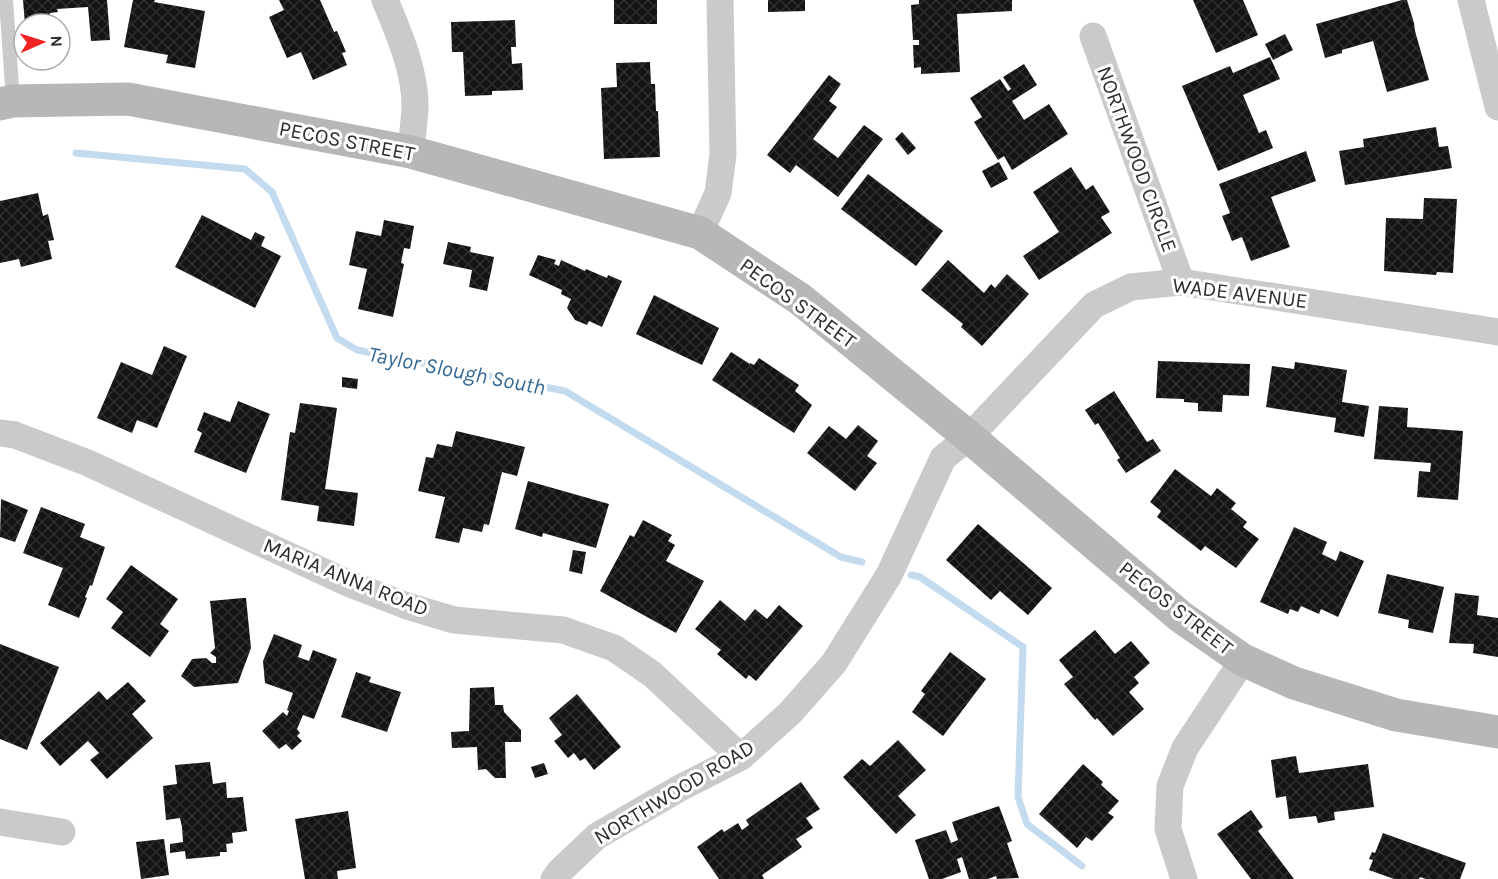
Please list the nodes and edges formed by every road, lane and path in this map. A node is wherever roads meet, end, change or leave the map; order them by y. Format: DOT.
graph roads {
  1 [pos="6,0"];
  2 [pos="385,0"];
  3 [pos="720,0"];
  4 [pos="1471,0"];
  5 [pos="1093,36"];
  6 [pos="6,103"];
  7 [pos="1498,107"];
  8 [pos="411,152"];
  9 [pos="700,233"];
  10 [pos="1181,282"];
  11 [pos="1498,332"];
  12 [pos="0,433"];
  13 [pos="969,437"];
  14 [pos="1243,660"];
  15 [pos="1498,732"];
  16 [pos="741,757"];
  17 [pos="0,822"];
  18 [pos="62,832"];
  19 [pos="554,879"];
  20 [pos="1184,879"];
  1 -- 6 [label="lane"];
  2 -- 8 [label="street"];
  3 -- 9 [label="street"];
  4 -- 7 [label="street"];
  5 -- 10 [label="street, NORTHWOOD CIRCLE"];
  6 -- 8 [label="street, PECOS STREET"];
  8 -- 9 [label="street, PECOS STREET"];
  9 -- 13 [label="street, PECOS STREET"];
  10 -- 11 [label="street, WADE AVENUE"];
  10 -- 13 [label="street, WADE AVENUE"];
  12 -- 16 [label="street, MARIA ANNA ROAD"];
  13 -- 14 [label="street, PECOS STREET"];
  13 -- 16 [label="street, NORTHWOOD ROAD"];
  14 -- 15 [label="street, PECOS STREET"];
  14 -- 20 [label="street"];
  16 -- 19 [label="street, NORTHWOOD ROAD"];
  17 -- 18 [label="street"];
}
